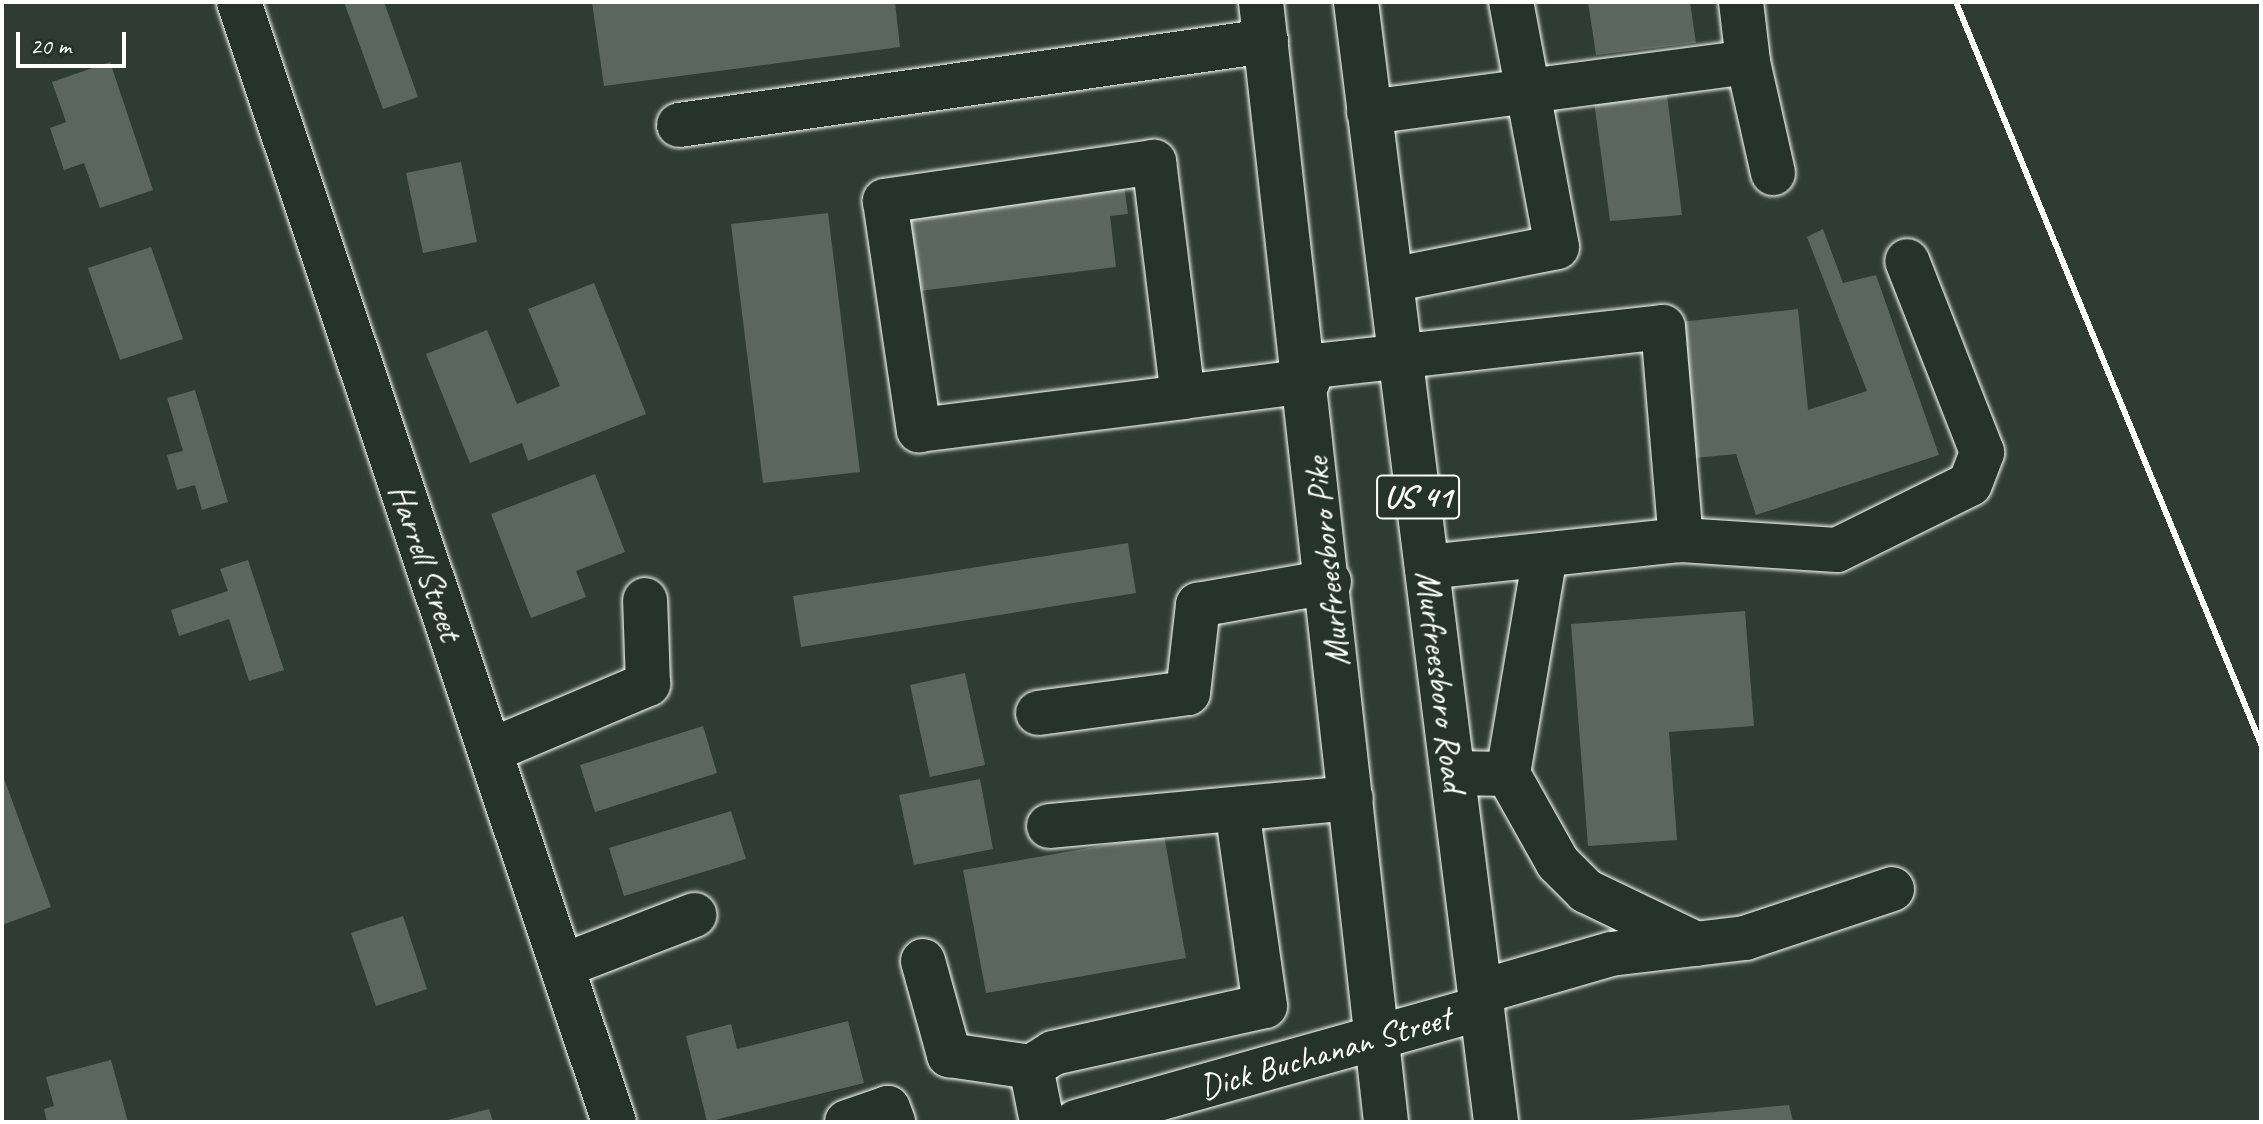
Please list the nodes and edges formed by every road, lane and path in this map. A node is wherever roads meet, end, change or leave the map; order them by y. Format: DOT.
graph roads {
  1 [pos="239,2"];
  2 [pos="1356,2"];
  3 [pos="1511,2"];
  4 [pos="1741,2"];
  5 [pos="1263,22"];
  6 [pos="1748,62"];
  7 [pos="1528,91"];
  8 [pos="1369,112"];
  9 [pos="679,125"];
  10 [pos="1773,173"];
  11 [pos="1907,261"];
  12 [pos="1391,280"];
  13 [pos="1399,351"];
  14 [pos="1307,374"];
  15 [pos="1183,397"];
  16 [pos="1681,540"];
  17 [pos="1545,555"];
  18 [pos="1427,567"];
  19 [pos="1329,582"];
  20 [pos="645,600"];
  21 [pos="1038,713"];
  22 [pos="490,751"];
  23 [pos="1453,773"];
  24 [pos="1508,774"];
  25 [pos="1351,798"];
  26 [pos="1237,809"];
  27 [pos="1049,826"];
  28 [pos="1892,889"];
  29 [pos="694,915"];
  30 [pos="1696,944"];
  31 [pos="923,961"];
  32 [pos="562,966"];
  33 [pos="1481,1000"];
  34 [pos="1376,1038"];
  35 [pos="1031,1067"];
  36 [pos="614,1122"];
  37 [pos="847,1122"];
  38 [pos="893,1122"];
  39 [pos="1042,1122"];
  40 [pos="1076,1122"];
  41 [pos="1386,1122"];
  42 [pos="1496,1122"];
  1 -- 22 [label="main road, Harrell Street"];
  2 -- 8 [label="main road, Murfreesboro Road / US 41"];
  3 -- 7 [label="main road"];
  4 -- 6 [label="main road"];
  5 -- 9 [label="main road"];
  5 -- 14 [label="main road, Murfreesboro Pike"];
  6 -- 7 [label="main road"];
  6 -- 10 [label="main road"];
  7 -- 8 [label="main road"];
  7 -- 12 [label="main road"];
  8 -- 12 [label="main road, Murfreesboro Road / US 41"];
  11 -- 16 [label="main road"];
  12 -- 13 [label="main road, Murfreesboro Road / US 41"];
  13 -- 14 [label="main road"];
  13 -- 16 [label="main road"];
  13 -- 18 [label="main road, Murfreesboro Road / US 41"];
  14 -- 15 [label="main road"];
  14 -- 19 [label="main road, Murfreesboro Pike"];
  15 -- 15 [label="main road"];
  16 -- 17 [label="main road"];
  17 -- 18 [label="main road"];
  17 -- 24 [label="main road"];
  18 -- 23 [label="main road, Murfreesboro Road / US 41"];
  19 -- 21 [label="main road"];
  19 -- 25 [label="main road, Murfreesboro Pike"];
  20 -- 22 [label="main road"];
  22 -- 32 [label="main road, Harrell Street"];
  23 -- 24 [label="main road"];
  23 -- 33 [label="main road, Murfreesboro Road / US 41"];
  24 -- 30 [label="main road"];
  25 -- 26 [label="main road"];
  25 -- 34 [label="main road, Murfreesboro Pike"];
  26 -- 27 [label="main road"];
  26 -- 35 [label="main road"];
  28 -- 30 [label="main road, Dick Buchanan Street"];
  29 -- 32 [label="main road"];
  30 -- 33 [label="main road, Dick Buchanan Street"];
  31 -- 35 [label="main road"];
  32 -- 36 [label="main road, Harrell Street"];
  33 -- 34 [label="main road, Dick Buchanan Street"];
  33 -- 42 [label="main road, Murfreesboro Road / US 41"];
  34 -- 40 [label="main road, Dick Buchanan Street"];
  34 -- 41 [label="main road, Murfreesboro Pike"];
  35 -- 39 [label="main road"];
  37 -- 38 [label="main road"];
}
